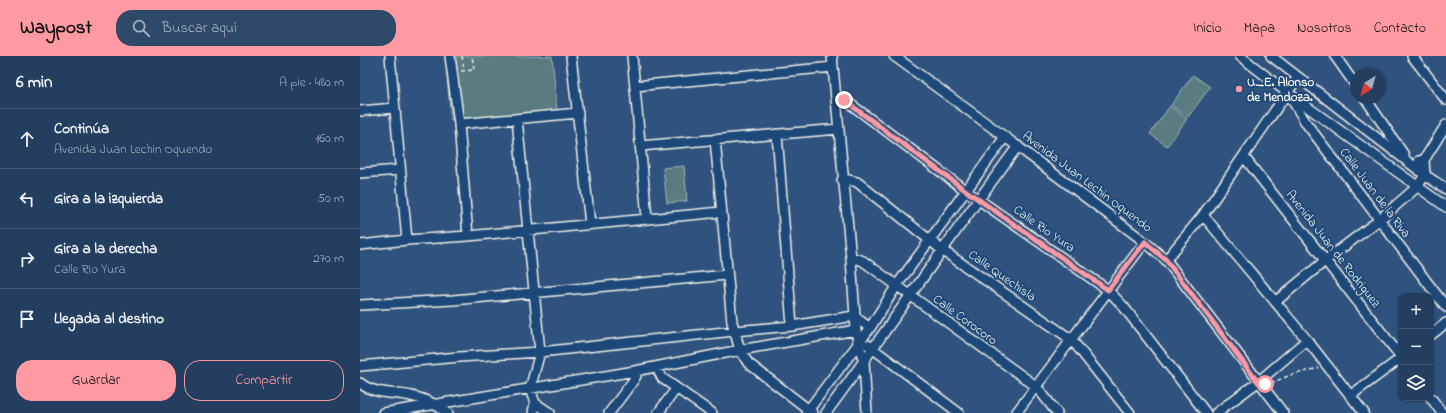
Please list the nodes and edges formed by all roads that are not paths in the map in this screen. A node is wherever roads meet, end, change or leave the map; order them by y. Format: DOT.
graph roads {
  1 [pos="390,56"];
  2 [pos="450,56"];
  3 [pos="571,56"];
  4 [pos="632,56"];
  5 [pos="832,56"];
  6 [pos="894,56"];
  7 [pos="1240,56"];
  8 [pos="1271,56"];
  9 [pos="1335,56"];
  10 [pos="1412,56"];
  11 [pos="833,67"];
  12 [pos="1298,77"];
  13 [pos="1350,77"];
  14 [pos="635,86"];
  15 [pos="1288,93"];
  16 [pos="837,100"];
  17 [pos="1446,100"];
  18 [pos="1369,104"];
  19 [pos="395,108"];
  20 [pos="360,111"];
  21 [pos="578,113"];
  22 [pos="517,119"];
  23 [pos="460,124"];
  24 [pos="1446,125"];
  25 [pos="839,129"];
  26 [pos="777,134"];
  27 [pos="1005,137"];
  28 [pos="715,139"];
  29 [pos="640,146"];
  30 [pos="1018,146"];
  31 [pos="1244,157"];
  32 [pos="1424,160"];
  33 [pos="1409,162"];
  34 [pos="400,170"];
  35 [pos="360,173"];
  36 [pos="1425,175"];
  37 [pos="842,180"];
  38 [pos="1417,187"];
  39 [pos="1446,189"];
  40 [pos="965,190"];
  41 [pos="978,199"];
  42 [pos="1446,207"];
  43 [pos="721,212"];
  44 [pos="1203,215"];
  45 [pos="647,218"];
  46 [pos="1379,220"];
  47 [pos="590,224"];
  48 [pos="528,230"];
  49 [pos="468,236"];
  50 [pos="407,240"];
  51 [pos="929,240"];
  52 [pos="1145,242"];
  53 [pos="360,245"];
  54 [pos="942,250"];
  55 [pos="851,259"];
  56 [pos="1166,260"];
  57 [pos="1326,260"];
  58 [pos="727,275"];
  59 [pos="897,285"];
  60 [pos="1108,290"];
  61 [pos="534,293"];
  62 [pos="910,296"];
  63 [pos="1275,302"];
  64 [pos="360,305"];
  65 [pos="1446,307"];
  66 [pos="854,316"];
  67 [pos="1446,323"];
  68 [pos="792,326"];
  69 [pos="870,328"];
  70 [pos="856,330"];
  71 [pos="734,331"];
  72 [pos="1434,333"];
  73 [pos="1072,340"];
  74 [pos="1307,340"];
  75 [pos="860,341"];
  76 [pos="872,348"];
  77 [pos="740,350"];
  78 [pos="540,352"];
  79 [pos="1398,354"];
  80 [pos="1398,360"];
  81 [pos="864,361"];
  82 [pos="360,366"];
  83 [pos="657,368"];
  84 [pos="635,372"];
  85 [pos="1258,382"];
  86 [pos="360,383"];
  87 [pos="1037,387"];
  88 [pos="530,389"];
  89 [pos="676,389"];
  90 [pos="1350,396"];
  91 [pos="1433,401"];
  92 [pos="535,403"];
  93 [pos="436,404"];
  94 [pos="810,412"];
  95 [pos="383,413"];
  96 [pos="448,413"];
  97 [pos="533,413"];
  98 [pos="550,413"];
  99 [pos="609,413"];
  100 [pos="658,413"];
  101 [pos="712,413"];
  102 [pos="826,413"];
  103 [pos="867,413"];
  104 [pos="959,413"];
  105 [pos="1016,413"];
  106 [pos="1057,413"];
  107 [pos="1130,413"];
  108 [pos="1206,413"];
  109 [pos="1216,413"];
  110 [pos="1283,413"];
  111 [pos="1364,413"];
  112 [pos="1442,413"];
  1 -- 19 [label="street"];
  2 -- 23 [label="street"];
  3 -- 21 [label="street"];
  4 -- 14 [label="street"];
  5 -- 11 [label="street"];
  6 -- 27 [label="street, Avenida Juan Lechin Oquendo"];
  7 -- 15 [label="street"];
  8 -- 12 [label="street"];
  9 -- 13 [label="street"];
  10 -- 17 [label="street"];
  11 -- 14 [label="street"];
  11 -- 16 [label="street"];
  12 -- 15 [label="street"];
  12 -- 33 [label="street"];
  14 -- 29 [label="street"];
  15 -- 31 [label="street"];
  15 -- 38 [label="street"];
  15 -- 46 [label="street, Calle Juan de la Riva"];
  16 -- 25 [label="street"];
  16 -- 40 [label="street, Calle Rio Yura"];
  18 -- 33 [label="street"];
  19 -- 20 [label="street"];
  19 -- 34 [label="street"];
  21 -- 22 [label="street"];
  21 -- 47 [label="street"];
  22 -- 23 [label="street"];
  22 -- 48 [label="street"];
  23 -- 49 [label="street"];
  24 -- 32 [label="street"];
  25 -- 26 [label="street"];
  25 -- 37 [label="street"];
  26 -- 28 [label="street"];
  26 -- 68 [label="street"];
  27 -- 30 [label="street, Avenida Juan Lechin Oquendo"];
  27 -- 40 [label="street"];
  28 -- 29 [label="street"];
  28 -- 43 [label="street"];
  29 -- 45 [label="street"];
  30 -- 41 [label="street"];
  30 -- 52 [label="street, Avenida Juan Lechin Oquendo"];
  31 -- 44 [label="street"];
  31 -- 57 [label="street, Avenida Juan de Rodriguez"];
  32 -- 33 [label="street"];
  32 -- 36 [label="street"];
  33 -- 36 [label="street"];
  34 -- 35 [label="street"];
  34 -- 50 [label="street"];
  36 -- 38 [label="street"];
  36 -- 39 [label="street"];
  37 -- 51 [label="street, Calle Quechisla"];
  37 -- 55 [label="street"];
  38 -- 42 [label="street"];
  38 -- 46 [label="street"];
  40 -- 41 [label="street, Calle Rio Yura"];
  40 -- 51 [label="street"];
  41 -- 54 [label="street"];
  41 -- 60 [label="street, Calle Rio Yura"];
  43 -- 45 [label="street"];
  43 -- 58 [label="street"];
  44 -- 56 [label="street"];
  44 -- 63 [label="street"];
  45 -- 47 [label="street"];
  46 -- 57 [label="street"];
  46 -- 65 [label="street, Calle Juan de la Riva"];
  47 -- 48 [label="street"];
  48 -- 49 [label="street"];
  48 -- 61 [label="street"];
  49 -- 50 [label="street"];
  50 -- 53 [label="street"];
  51 -- 54 [label="street, Calle Quechisla"];
  51 -- 59 [label="street"];
  52 -- 56 [label="street, Avenida Juan Lechin Oquendo"];
  52 -- 60 [label="street"];
  54 -- 62 [label="street"];
  54 -- 73 [label="street, Calle Quechisla"];
  55 -- 59 [label="street, Calle Corocoro"];
  55 -- 66 [label="street"];
  56 -- 85 [label="street, Avenida Juan Lechin Oquendo"];
  57 -- 63 [label="street"];
  57 -- 79 [label="street, Avenida Juan de Rodriguez"];
  58 -- 61 [label="street"];
  58 -- 71 [label="street"];
  59 -- 62 [label="street, Calle Corocoro"];
  59 -- 69 [label="street"];
  60 -- 73 [label="street"];
  60 -- 108 [label="street, Calle Rio Yura"];
  61 -- 64 [label="street"];
  61 -- 78 [label="street"];
  62 -- 76 [label="street"];
  62 -- 87 [label="street, Calle Corocoro"];
  63 -- 74 [label="street"];
  66 -- 68 [label="street"];
  66 -- 69 [label="street"];
  66 -- 70 [label="street"];
  67 -- 72 [label="street"];
  68 -- 71 [label="street"];
  69 -- 75 [label="street"];
  70 -- 75 [label="street"];
  70 -- 77 [label="street"];
  71 -- 77 [label="street"];
  71 -- 78 [label="street"];
  73 -- 87 [label="street"];
  73 -- 107 [label="street, Calle Quechisla"];
  74 -- 85 [label="street"];
  74 -- 90 [label="street"];
  75 -- 76 [label="street"];
  75 -- 81 [label="street"];
  75 -- 94 [label="street"];
  76 -- 81 [label="street"];
  76 -- 104 [label="street"];
  77 -- 83 [label="street"];
  77 -- 94 [label="street"];
  78 -- 82 [label="street"];
  78 -- 88 [label="street"];
  80 -- 90 [label="street"];
  81 -- 102 [label="street"];
  81 -- 103 [label="street"];
  83 -- 84 [label="street"];
  83 -- 89 [label="street"];
  84 -- 88 [label="street"];
  84 -- 99 [label="street"];
  85 -- 109 [label="street"];
  85 -- 110 [label="street, Avenida Juan Lechin Oquendo"];
  86 -- 93 [label="street"];
  87 -- 105 [label="street"];
  87 -- 106 [label="street, Calle Corocoro"];
  88 -- 92 [label="street"];
  88 -- 93 [label="street"];
  89 -- 100 [label="street"];
  89 -- 101 [label="street"];
  90 -- 111 [label="street"];
  91 -- 112 [label="street"];
  92 -- 97 [label="street"];
  92 -- 98 [label="street"];
  93 -- 95 [label="street"];
  93 -- 96 [label="street"];
}
